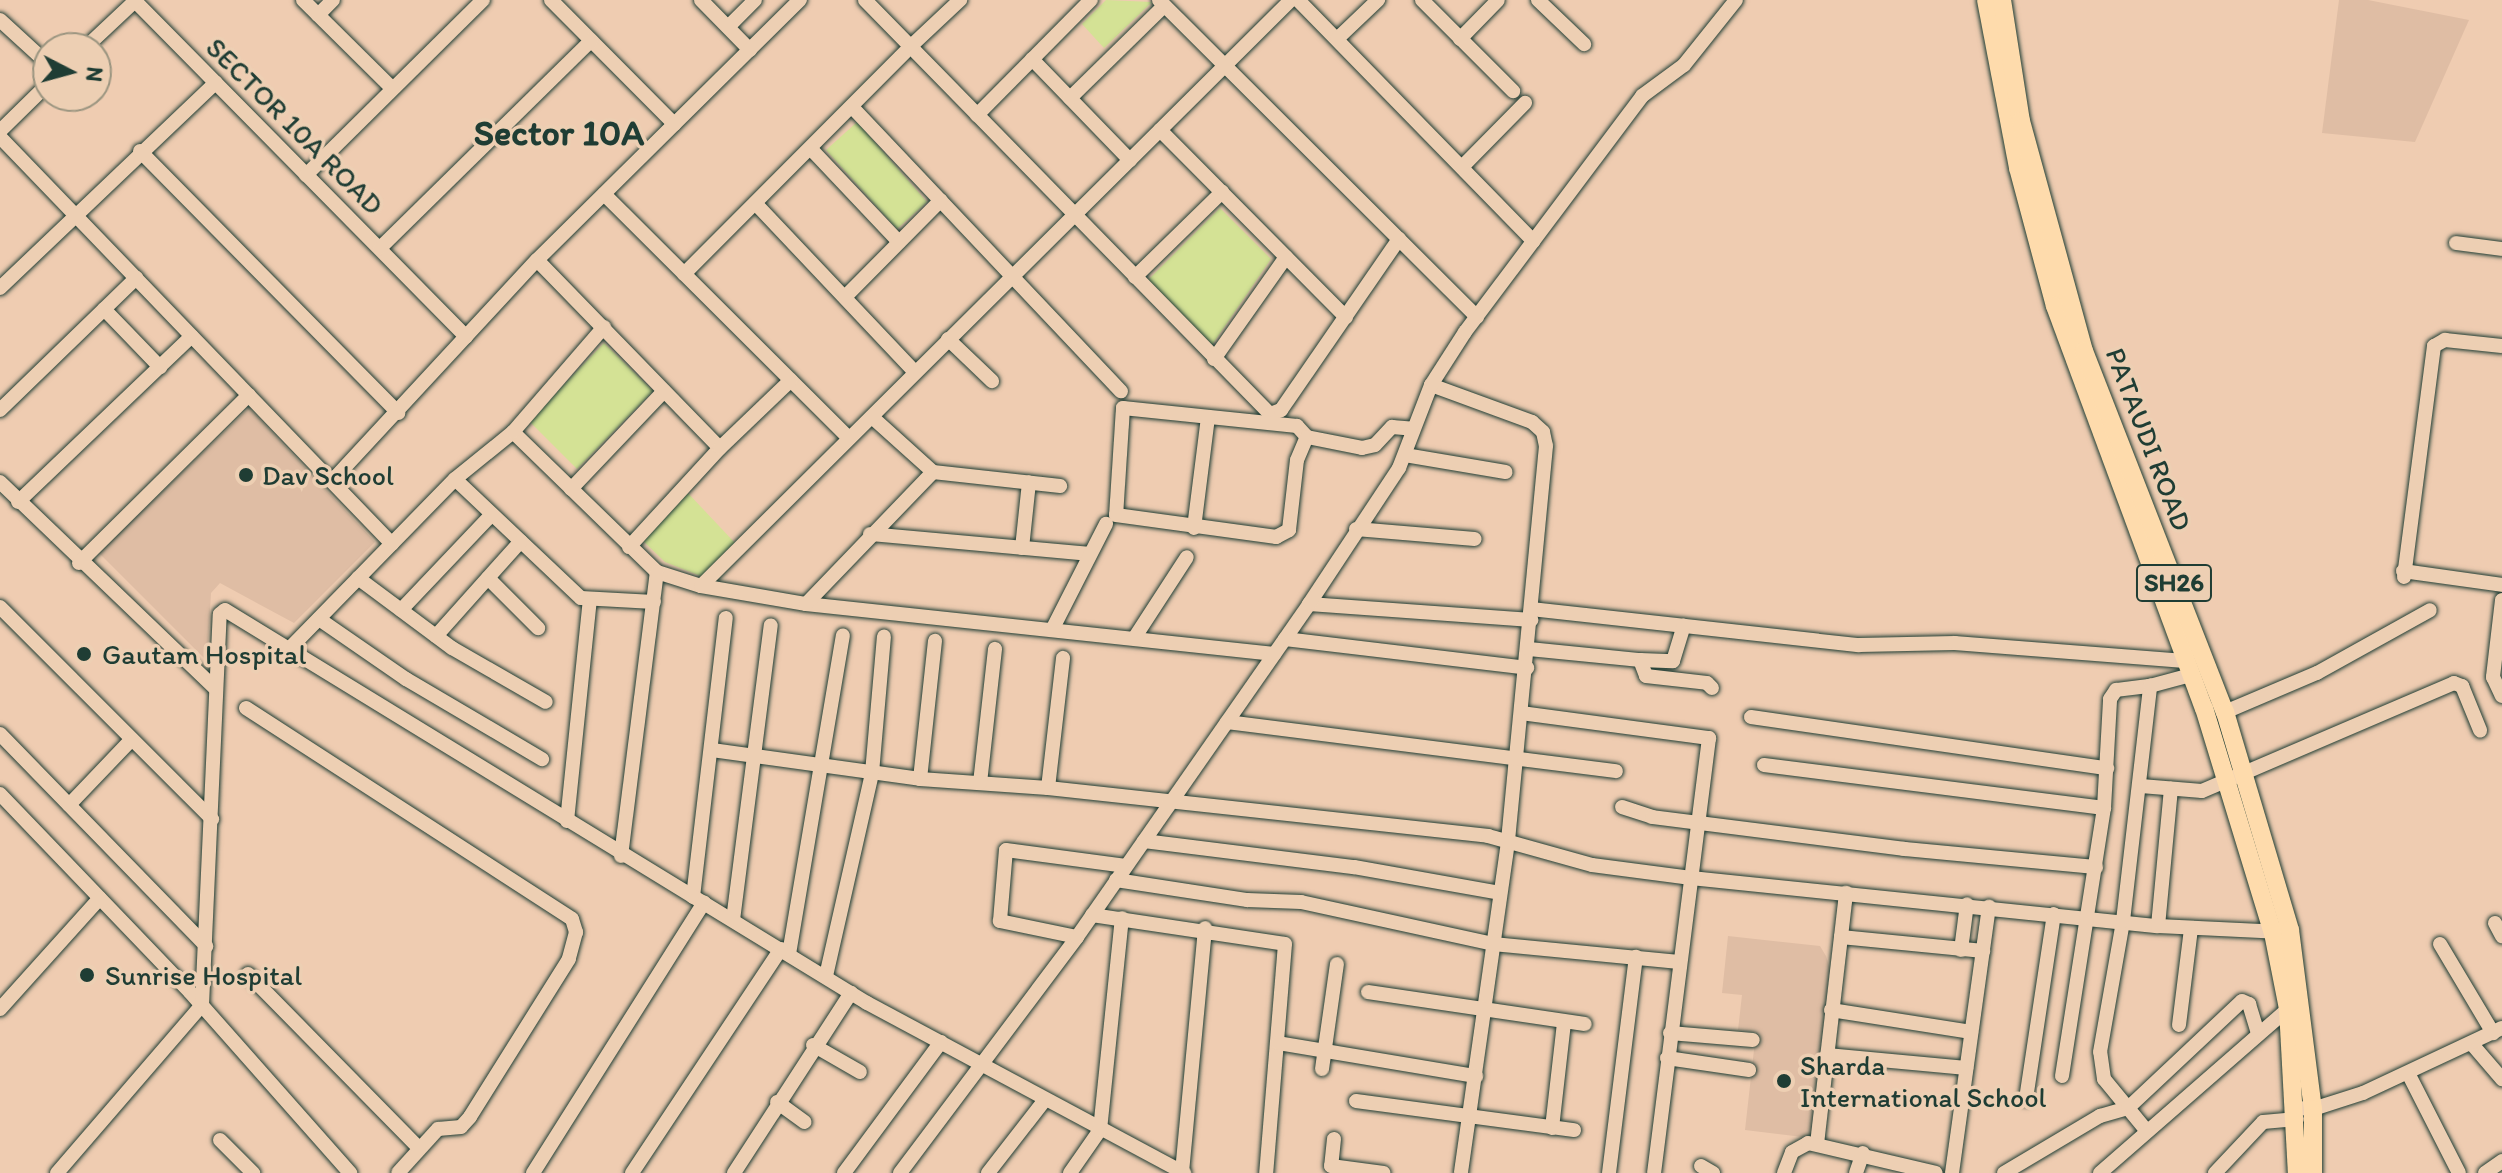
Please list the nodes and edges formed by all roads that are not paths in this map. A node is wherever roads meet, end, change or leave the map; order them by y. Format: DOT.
graph roads {
  1 [pos="135,0"];
  2 [pos="303,0"];
  3 [pos="333,0"];
  4 [pos="483,0"];
  5 [pos="551,0"];
  6 [pos="701,0"];
  7 [pos="755,0"];
  8 [pos="800,0"];
  9 [pos="865,0"];
  10 [pos="960,0"];
  11 [pos="1091,0"];
  12 [pos="1291,0"];
  13 [pos="1298,0"];
  14 [pos="1378,0"];
  15 [pos="1422,0"];
  16 [pos="1498,0"];
  17 [pos="1538,0"];
  18 [pos="1736,0"];
  19 [pos="1986,0"];
  20 [pos="2002,0"];
  21 [pos="1162,3"];
  22 [pos="318,15"];
  23 [pos="0,20"];
  24 [pos="728,27"];
  25 [pos="102,32"];
  26 [pos="1337,39"];
  27 [pos="1460,39"];
  28 [pos="591,41"];
  29 [pos="1584,44"];
  30 [pos="32,49"];
  31 [pos="908,49"];
  32 [pos="750,50"];
  33 [pos="1032,59"];
  34 [pos="1224,67"];
  35 [pos="216,82"];
  36 [pos="392,88"];
  37 [pos="1513,91"];
  38 [pos="1070,98"];
  39 [pos="32,101"];
  40 [pos="1525,103"];
  41 [pos="853,108"];
  42 [pos="977,115"];
  43 [pos="674,124"];
  44 [pos="1160,130"];
  45 [pos="0,134"];
  46 [pos="811,149"];
  47 [pos="140,151"];
  48 [pos="1130,160"];
  49 [pos="1462,167"];
  50 [pos="306,175"];
  51 [pos="1222,192"];
  52 [pos="604,194"];
  53 [pos="941,200"];
  54 [pos="756,204"];
  55 [pos="75,215"];
  56 [pos="1074,215"];
  57 [pos="1399,239"];
  58 [pos="1533,241"];
  59 [pos="899,242"];
  60 [pos="2456,243"];
  61 [pos="380,248"];
  62 [pos="2502,249"];
  63 [pos="1286,257"];
  64 [pos="537,260"];
  65 [pos="684,274"];
  66 [pos="1013,276"];
  67 [pos="1135,277"];
  68 [pos="136,278"];
  69 [pos="0,288"];
  70 [pos="845,297"];
  71 [pos="104,309"];
  72 [pos="1346,317"];
  73 [pos="1477,317"];
  74 [pos="604,327"];
  75 [pos="192,336"];
  76 [pos="466,337"];
  77 [pos="948,339"];
  78 [pos="2502,346"];
  79 [pos="1214,359"];
  80 [pos="160,367"];
  81 [pos="915,372"];
  82 [pos="791,380"];
  83 [pos="992,381"];
  84 [pos="1431,385"];
  85 [pos="664,391"];
  86 [pos="1121,391"];
  87 [pos="249,395"];
  88 [pos="0,410"];
  89 [pos="2100,412"];
  90 [pos="398,413"];
  91 [pos="872,417"];
  92 [pos="1208,417"];
  93 [pos="1413,429"];
  94 [pos="513,432"];
  95 [pos="1307,437"];
  96 [pos="849,438"];
  97 [pos="720,448"];
  98 [pos="1405,455"];
  99 [pos="933,472"];
  100 [pos="1506,472"];
  101 [pos="455,479"];
  102 [pos="332,481"];
  103 [pos="0,482"];
  104 [pos="1029,482"];
  105 [pos="1060,486"];
  106 [pos="571,489"];
  107 [pos="18,502"];
  108 [pos="492,514"];
  109 [pos="1106,524"];
  110 [pos="1194,528"];
  111 [pos="1356,529"];
  112 [pos="870,534"];
  113 [pos="1475,539"];
  114 [pos="521,541"];
  115 [pos="392,544"];
  116 [pos="629,547"];
  117 [pos="1022,548"];
  118 [pos="1089,554"];
  119 [pos="1187,557"];
  120 [pos="79,563"];
  121 [pos="657,572"];
  122 [pos="358,578"];
  123 [pos="488,578"];
  124 [pos="2502,585"];
  125 [pos="701,586"];
  126 [pos="590,600"];
  127 [pos="2502,600"];
  128 [pos="654,602"];
  129 [pos="806,604"];
  130 [pos="1309,604"];
  131 [pos="0,607"];
  132 [pos="401,610"];
  133 [pos="2430,610"];
  134 [pos="1531,615"];
  135 [pos="726,618"];
  136 [pos="319,619"];
  137 [pos="771,625"];
  138 [pos="1684,626"];
  139 [pos="538,628"];
  140 [pos="1053,628"];
  141 [pos="436,636"];
  142 [pos="843,636"];
  143 [pos="884,637"];
  144 [pos="1135,637"];
  145 [pos="1285,639"];
  146 [pos="935,641"];
  147 [pos="292,646"];
  148 [pos="995,649"];
  149 [pos="1529,649"];
  150 [pos="1274,654"];
  151 [pos="1063,658"];
  152 [pos="1640,660"];
  153 [pos="1527,668"];
  154 [pos="2188,668"];
  155 [pos="2150,686"];
  156 [pos="1712,688"];
  157 [pos="216,689"];
  158 [pos="2502,696"];
  159 [pos="546,702"];
  160 [pos="246,708"];
  161 [pos="2225,712"];
  162 [pos="1521,713"];
  163 [pos="1751,717"];
  164 [pos="1227,722"];
  165 [pos="2480,730"];
  166 [pos="0,734"];
  167 [pos="132,739"];
  168 [pos="712,750"];
  169 [pos="757,755"];
  170 [pos="1516,758"];
  171 [pos="542,759"];
  172 [pos="1764,765"];
  173 [pos="823,767"];
  174 [pos="2107,768"];
  175 [pos="1616,771"];
  176 [pos="872,773"];
  177 [pos="2244,775"];
  178 [pos="920,779"];
  179 [pos="980,783"];
  180 [pos="2226,783"];
  181 [pos="2141,786"];
  182 [pos="1048,788"];
  183 [pos="2171,789"];
  184 [pos="0,794"];
  185 [pos="1173,802"];
  186 [pos="69,805"];
  187 [pos="1622,807"];
  188 [pos="2104,808"];
  189 [pos="212,819"];
  190 [pos="567,821"];
  191 [pos="1702,821"];
  192 [pos="1144,841"];
  193 [pos="1508,842"];
  194 [pos="621,856"];
  195 [pos="1126,866"];
  196 [pos="2096,867"];
  197 [pos="1691,878"];
  198 [pos="1116,880"];
  199 [pos="1500,893"];
  200 [pos="1846,893"];
  201 [pos="100,898"];
  202 [pos="699,900"];
  203 [pos="1967,904"];
  204 [pos="1989,907"];
  205 [pos="2054,914"];
  206 [pos="1092,915"];
  207 [pos="2087,917"];
  208 [pos="1122,918"];
  209 [pos="733,920"];
  210 [pos="2123,921"];
  211 [pos="2158,926"];
  212 [pos="1205,928"];
  213 [pos="2191,929"];
  214 [pos="2282,932"];
  215 [pos="1077,937"];
  216 [pos="1841,937"];
  217 [pos="1493,944"];
  218 [pos="2440,944"];
  219 [pos="206,946"];
  220 [pos="1961,950"];
  221 [pos="1983,951"];
  222 [pos="785,952"];
  223 [pos="1636,957"];
  224 [pos="1679,962"];
  225 [pos="1337,964"];
  226 [pos="248,974"];
  227 [pos="826,976"];
  228 [pos="1368,992"];
  229 [pos="851,993"];
  230 [pos="202,1005"];
  231 [pos="0,1009"];
  232 [pos="2288,1009"];
  233 [pos="1831,1010"];
  234 [pos="1485,1011"];
  235 [pos="1564,1022"];
  236 [pos="1585,1024"];
  237 [pos="2179,1025"];
  238 [pos="2497,1031"];
  239 [pos="1971,1032"];
  240 [pos="1670,1033"];
  241 [pos="2258,1034"];
  242 [pos="1753,1040"];
  243 [pos="941,1042"];
  244 [pos="1278,1043"];
  245 [pos="2471,1043"];
  246 [pos="813,1045"];
  247 [pos="1324,1051"];
  248 [pos="1827,1055"];
  249 [pos="1667,1058"];
  250 [pos="981,1064"];
  251 [pos="1966,1068"];
  252 [pos="1322,1069"];
  253 [pos="1749,1070"];
  254 [pos="860,1072"];
  255 [pos="2408,1073"];
  256 [pos="1476,1076"];
  257 [pos="2062,1076"];
  258 [pos="2502,1079"];
  259 [pos="2026,1099"];
  260 [pos="1044,1101"];
  261 [pos="1356,1101"];
  262 [pos="777,1102"];
  263 [pos="2128,1108"];
  264 [pos="2302,1112"];
  265 [pos="1470,1116"];
  266 [pos="805,1122"];
  267 [pos="1552,1128"];
  268 [pos="1100,1130"];
  269 [pos="1574,1130"];
  270 [pos="2146,1130"];
  271 [pos="1334,1139"];
  272 [pos="220,1140"];
  273 [pos="1817,1144"];
  274 [pos="419,1148"];
  275 [pos="1863,1153"];
  276 [pos="2502,1161"];
  277 [pos="737,1168"];
  278 [pos="1165,1168"];
  279 [pos="1330,1169"];
  280 [pos="1183,1172"];
  281 [pos="57,1173"];
  282 [pos="253,1173"];
  283 [pos="350,1173"];
  284 [pos="398,1173"];
  285 [pos="533,1173"];
  286 [pos="632,1173"];
  287 [pos="754,1173"];
  288 [pos="844,1173"];
  289 [pos="900,1173"];
  290 [pos="988,1173"];
  291 [pos="1070,1173"];
  292 [pos="1266,1173"];
  293 [pos="1384,1173"];
  294 [pos="1461,1173"];
  295 [pos="1609,1173"];
  296 [pos="1654,1173"];
  297 [pos="1784,1173"];
  298 [pos="1856,1173"];
  299 [pos="1936,1173"];
  300 [pos="1952,1173"];
  301 [pos="2004,1173"];
  302 [pos="2100,1173"];
  303 [pos="2215,1173"];
  304 [pos="2297,1173"];
  305 [pos="2313,1173"];
  306 [pos="2459,1173"];
  307 [pos="2485,1173"];
  1 -- 25 [label="street, SECTOR 10A ROAD"];
  1 -- 35 [label="street, SECTOR 10A ROAD"];
  2 -- 22 [label="street"];
  3 -- 22 [label="street"];
  4 -- 36 [label="street"];
  5 -- 28 [label="street"];
  6 -- 24 [label="street"];
  7 -- 24 [label="street"];
  8 -- 32 [label="street"];
  9 -- 31 [label="street"];
  10 -- 31 [label="street"];
  11 -- 33 [label="street"];
  12 -- 34 [label="street"];
  13 -- 26 [label="street"];
  14 -- 26 [label="street"];
  15 -- 27 [label="street"];
  16 -- 27 [label="street"];
  17 -- 29 [label="street"];
  18 -- 58 [label="street"];
  19 -- 89 [label="main road, SH26"];
  20 -- 89 [label="main road, PATAUDI ROAD / SH26"];
  21 -- 34 [label="street"];
  21 -- 38 [label="street"];
  22 -- 36 [label="street"];
  23 -- 30 [label="street"];
  24 -- 32 [label="street"];
  26 -- 49 [label="street"];
  27 -- 37 [label="street"];
  28 -- 43 [label="street"];
  28 -- 61 [label="street"];
  31 -- 41 [label="street"];
  31 -- 42 [label="street"];
  32 -- 43 [label="street"];
  33 -- 38 [label="street"];
  33 -- 42 [label="street"];
  34 -- 44 [label="street"];
  34 -- 57 [label="street"];
  35 -- 47 [label="street"];
  35 -- 50 [label="street, SECTOR 10A ROAD"];
  36 -- 50 [label="street"];
  38 -- 48 [label="street"];
  39 -- 45 [label="street"];
  40 -- 49 [label="street"];
  41 -- 46 [label="street"];
  41 -- 53 [label="street"];
  42 -- 56 [label="street"];
  43 -- 52 [label="street"];
  44 -- 48 [label="street"];
  44 -- 51 [label="street"];
  45 -- 55 [label="street"];
  46 -- 54 [label="street"];
  46 -- 59 [label="street"];
  47 -- 55 [label="street"];
  47 -- 90 [label="street"];
  48 -- 56 [label="street"];
  49 -- 58 [label="street"];
  50 -- 61 [label="street, SECTOR 10A ROAD"];
  51 -- 63 [label="street"];
  51 -- 67 [label="street"];
  52 -- 64 [label="street"];
  52 -- 65 [label="street"];
  53 -- 59 [label="street"];
  53 -- 66 [label="street"];
  54 -- 65 [label="street"];
  54 -- 70 [label="street"];
  55 -- 68 [label="street"];
  55 -- 69 [label="street"];
  56 -- 66 [label="street"];
  56 -- 67 [label="street"];
  57 -- 72 [label="street"];
  57 -- 73 [label="street"];
  58 -- 73 [label="street"];
  59 -- 70 [label="street"];
  60 -- 62 [label="street"];
  61 -- 76 [label="street, SECTOR 10A ROAD"];
  63 -- 72 [label="street"];
  63 -- 79 [label="street"];
  64 -- 74 [label="street"];
  64 -- 76 [label="street"];
  65 -- 82 [label="street"];
  66 -- 77 [label="street"];
  66 -- 86 [label="street"];
  67 -- 79 [label="street"];
  68 -- 71 [label="street"];
  68 -- 75 [label="street"];
  70 -- 81 [label="street"];
  71 -- 80 [label="street"];
  71 -- 88 [label="street"];
  72 -- 79 [label="street"];
  73 -- 84 [label="street"];
  74 -- 85 [label="street"];
  74 -- 94 [label="street"];
  75 -- 80 [label="street"];
  75 -- 87 [label="street"];
  76 -- 90 [label="street"];
  77 -- 81 [label="street"];
  77 -- 83 [label="street"];
  78 -- 124 [label="street"];
  80 -- 107 [label="street"];
  81 -- 91 [label="street"];
  82 -- 96 [label="street"];
  82 -- 97 [label="street"];
  84 -- 93 [label="street"];
  84 -- 134 [label="street"];
  85 -- 97 [label="street"];
  85 -- 106 [label="street"];
  87 -- 102 [label="street"];
  87 -- 120 [label="street"];
  89 -- 154 [label="main road, SH26"];
  89 -- 161 [label="main road, PATAUDI ROAD / SH26"];
  90 -- 102 [label="street"];
  91 -- 96 [label="street"];
  91 -- 99 [label="street"];
  92 -- 95 [label="street"];
  92 -- 110 [label="street"];
  92 -- 110 [label="street"];
  93 -- 95 [label="street"];
  93 -- 98 [label="street"];
  94 -- 101 [label="street"];
  94 -- 106 [label="street"];
  95 -- 110 [label="street"];
  96 -- 125 [label="street"];
  97 -- 116 [label="street"];
  98 -- 100 [label="street"];
  98 -- 111 [label="street"];
  99 -- 104 [label="street"];
  99 -- 112 [label="street"];
  101 -- 108 [label="street"];
  101 -- 115 [label="street"];
  102 -- 115 [label="street"];
  103 -- 107 [label="street"];
  104 -- 105 [label="street"];
  104 -- 117 [label="street"];
  106 -- 116 [label="street"];
  107 -- 120 [label="street"];
  108 -- 114 [label="street"];
  108 -- 132 [label="street"];
  109 -- 118 [label="street"];
  111 -- 113 [label="street"];
  111 -- 130 [label="street"];
  112 -- 117 [label="street"];
  112 -- 129 [label="street"];
  114 -- 123 [label="street"];
  114 -- 126 [label="street"];
  115 -- 122 [label="street"];
  116 -- 121 [label="street"];
  117 -- 118 [label="street"];
  118 -- 140 [label="street"];
  119 -- 144 [label="street"];
  120 -- 157 [label="street"];
  121 -- 125 [label="street"];
  121 -- 128 [label="street"];
  122 -- 132 [label="street"];
  122 -- 136 [label="street"];
  123 -- 139 [label="street"];
  123 -- 141 [label="street"];
  125 -- 129 [label="street"];
  126 -- 128 [label="street"];
  126 -- 190 [label="street"];
  127 -- 158 [label="street"];
  128 -- 194 [label="street"];
  129 -- 140 [label="street"];
  130 -- 134 [label="street"];
  130 -- 145 [label="street"];
  131 -- 167 [label="street"];
  132 -- 141 [label="street"];
  133 -- 161 [label="street"];
  134 -- 138 [label="street"];
  134 -- 149 [label="street"];
  135 -- 168 [label="street"];
  136 -- 147 [label="street"];
  136 -- 171 [label="street"];
  137 -- 169 [label="street"];
  138 -- 152 [label="street"];
  138 -- 154 [label="street"];
  140 -- 144 [label="street"];
  141 -- 159 [label="street"];
  142 -- 173 [label="street"];
  143 -- 176 [label="street"];
  144 -- 150 [label="street"];
  145 -- 150 [label="street"];
  145 -- 153 [label="street"];
  146 -- 178 [label="street"];
  147 -- 157 [label="street"];
  147 -- 190 [label="street"];
  148 -- 179 [label="street"];
  149 -- 152 [label="street"];
  149 -- 153 [label="street"];
  150 -- 164 [label="street"];
  151 -- 182 [label="street"];
  152 -- 156 [label="street"];
  153 -- 162 [label="street"];
  154 -- 155 [label="street"];
  154 -- 180 [label="main road, SH26"];
  155 -- 174 [label="street"];
  155 -- 181 [label="street"];
  157 -- 189 [label="street"];
  160 -- 274 [label="street"];
  161 -- 177 [label="main road, PATAUDI ROAD / SH26"];
  162 -- 170 [label="street"];
  162 -- 191 [label="street"];
  163 -- 174 [label="street"];
  164 -- 170 [label="street"];
  164 -- 185 [label="street"];
  165 -- 177 [label="street"];
  166 -- 186 [label="street"];
  167 -- 186 [label="street"];
  167 -- 189 [label="street"];
  168 -- 169 [label="street"];
  168 -- 202 [label="street"];
  169 -- 173 [label="street"];
  169 -- 209 [label="street"];
  170 -- 175 [label="street"];
  170 -- 193 [label="street"];
  172 -- 188 [label="street"];
  173 -- 176 [label="street"];
  173 -- 222 [label="street"];
  174 -- 188 [label="street"];
  176 -- 178 [label="street"];
  176 -- 227 [label="street"];
  177 -- 180 [label="street"];
  177 -- 214 [label="main road, PATAUDI ROAD / SH26"];
  178 -- 179 [label="street"];
  179 -- 182 [label="street"];
  180 -- 183 [label="street"];
  180 -- 214 [label="main road, SH26"];
  181 -- 183 [label="street"];
  181 -- 210 [label="street"];
  182 -- 185 [label="street"];
  183 -- 211 [label="street"];
  184 -- 201 [label="street"];
  185 -- 192 [label="street"];
  185 -- 193 [label="street"];
  186 -- 219 [label="street"];
  187 -- 191 [label="street"];
  188 -- 196 [label="street"];
  189 -- 219 [label="street"];
  190 -- 194 [label="street"];
  191 -- 196 [label="street"];
  191 -- 197 [label="street"];
  192 -- 195 [label="street"];
  192 -- 199 [label="street"];
  193 -- 197 [label="street"];
  193 -- 199 [label="street"];
  194 -- 202 [label="street"];
  195 -- 198 [label="street"];
  195 -- 215 [label="street"];
  196 -- 207 [label="street"];
  197 -- 200 [label="street"];
  197 -- 224 [label="street"];
  198 -- 206 [label="street"];
  198 -- 217 [label="street"];
  199 -- 217 [label="street"];
  200 -- 203 [label="street"];
  200 -- 216 [label="street"];
  201 -- 230 [label="street"];
  201 -- 231 [label="street"];
  202 -- 209 [label="street"];
  202 -- 285 [label="street"];
  203 -- 204 [label="street"];
  203 -- 220 [label="street"];
  204 -- 205 [label="street"];
  204 -- 221 [label="street"];
  205 -- 207 [label="street"];
  205 -- 259 [label="street"];
  206 -- 208 [label="street"];
  206 -- 215 [label="street"];
  207 -- 210 [label="street"];
  207 -- 257 [label="street"];
  208 -- 212 [label="street"];
  208 -- 268 [label="street"];
  209 -- 222 [label="street"];
  210 -- 211 [label="street"];
  210 -- 263 [label="street"];
  211 -- 213 [label="street"];
  212 -- 244 [label="street"];
  212 -- 280 [label="street"];
  213 -- 214 [label="street"];
  213 -- 237 [label="street"];
  214 -- 232 [label="main road, SH26"];
  214 -- 264 [label="main road, PATAUDI ROAD / SH26"];
  215 -- 250 [label="street"];
  216 -- 220 [label="street"];
  216 -- 233 [label="street"];
  217 -- 223 [label="street"];
  217 -- 234 [label="street"];
  218 -- 238 [label="street"];
  219 -- 230 [label="street"];
  220 -- 221 [label="street"];
  221 -- 239 [label="street"];
  222 -- 227 [label="street"];
  222 -- 286 [label="street"];
  223 -- 224 [label="street"];
  223 -- 295 [label="street"];
  224 -- 240 [label="street"];
  225 -- 247 [label="street"];
  226 -- 274 [label="street"];
  227 -- 229 [label="street"];
  228 -- 234 [label="street"];
  229 -- 243 [label="street"];
  229 -- 246 [label="street"];
  230 -- 281 [label="street"];
  230 -- 283 [label="street"];
  232 -- 241 [label="street"];
  232 -- 264 [label="main road, SH26"];
  233 -- 239 [label="street"];
  233 -- 248 [label="street"];
  234 -- 235 [label="street"];
  234 -- 256 [label="street"];
  235 -- 236 [label="street"];
  235 -- 267 [label="street"];
  238 -- 245 [label="street"];
  239 -- 251 [label="street"];
  240 -- 242 [label="street"];
  240 -- 249 [label="street"];
  241 -- 263 [label="street"];
  241 -- 270 [label="street"];
  243 -- 250 [label="street"];
  243 -- 288 [label="street"];
  244 -- 247 [label="street"];
  244 -- 292 [label="street"];
  245 -- 255 [label="street"];
  245 -- 258 [label="street"];
  246 -- 254 [label="street"];
  246 -- 262 [label="street"];
  247 -- 252 [label="street"];
  247 -- 256 [label="street"];
  248 -- 251 [label="street"];
  248 -- 273 [label="street"];
  249 -- 253 [label="street"];
  249 -- 296 [label="street"];
  250 -- 260 [label="street"];
  250 -- 289 [label="street"];
  251 -- 300 [label="street"];
  255 -- 264 [label="street"];
  255 -- 306 [label="street"];
  256 -- 265 [label="street"];
  260 -- 268 [label="street"];
  260 -- 290 [label="street"];
  261 -- 265 [label="street"];
  262 -- 266 [label="street"];
  262 -- 277 [label="street"];
  263 -- 270 [label="street"];
  263 -- 301 [label="street"];
  264 -- 303 [label="street"];
  264 -- 304 [label="main road, SH26"];
  264 -- 305 [label="main road, PATAUDI ROAD / SH26"];
  265 -- 267 [label="street"];
  265 -- 294 [label="street"];
  267 -- 269 [label="street"];
  268 -- 278 [label="street"];
  268 -- 291 [label="street"];
  270 -- 302 [label="street"];
  271 -- 279 [label="street"];
  272 -- 282 [label="street"];
  273 -- 275 [label="street"];
  273 -- 297 [label="street"];
  274 -- 284 [label="street"];
  275 -- 298 [label="street"];
  275 -- 299 [label="street"];
  276 -- 307 [label="street"];
  277 -- 287 [label="street"];
  278 -- 280 [label="street"];
  279 -- 293 [label="street"];
}
